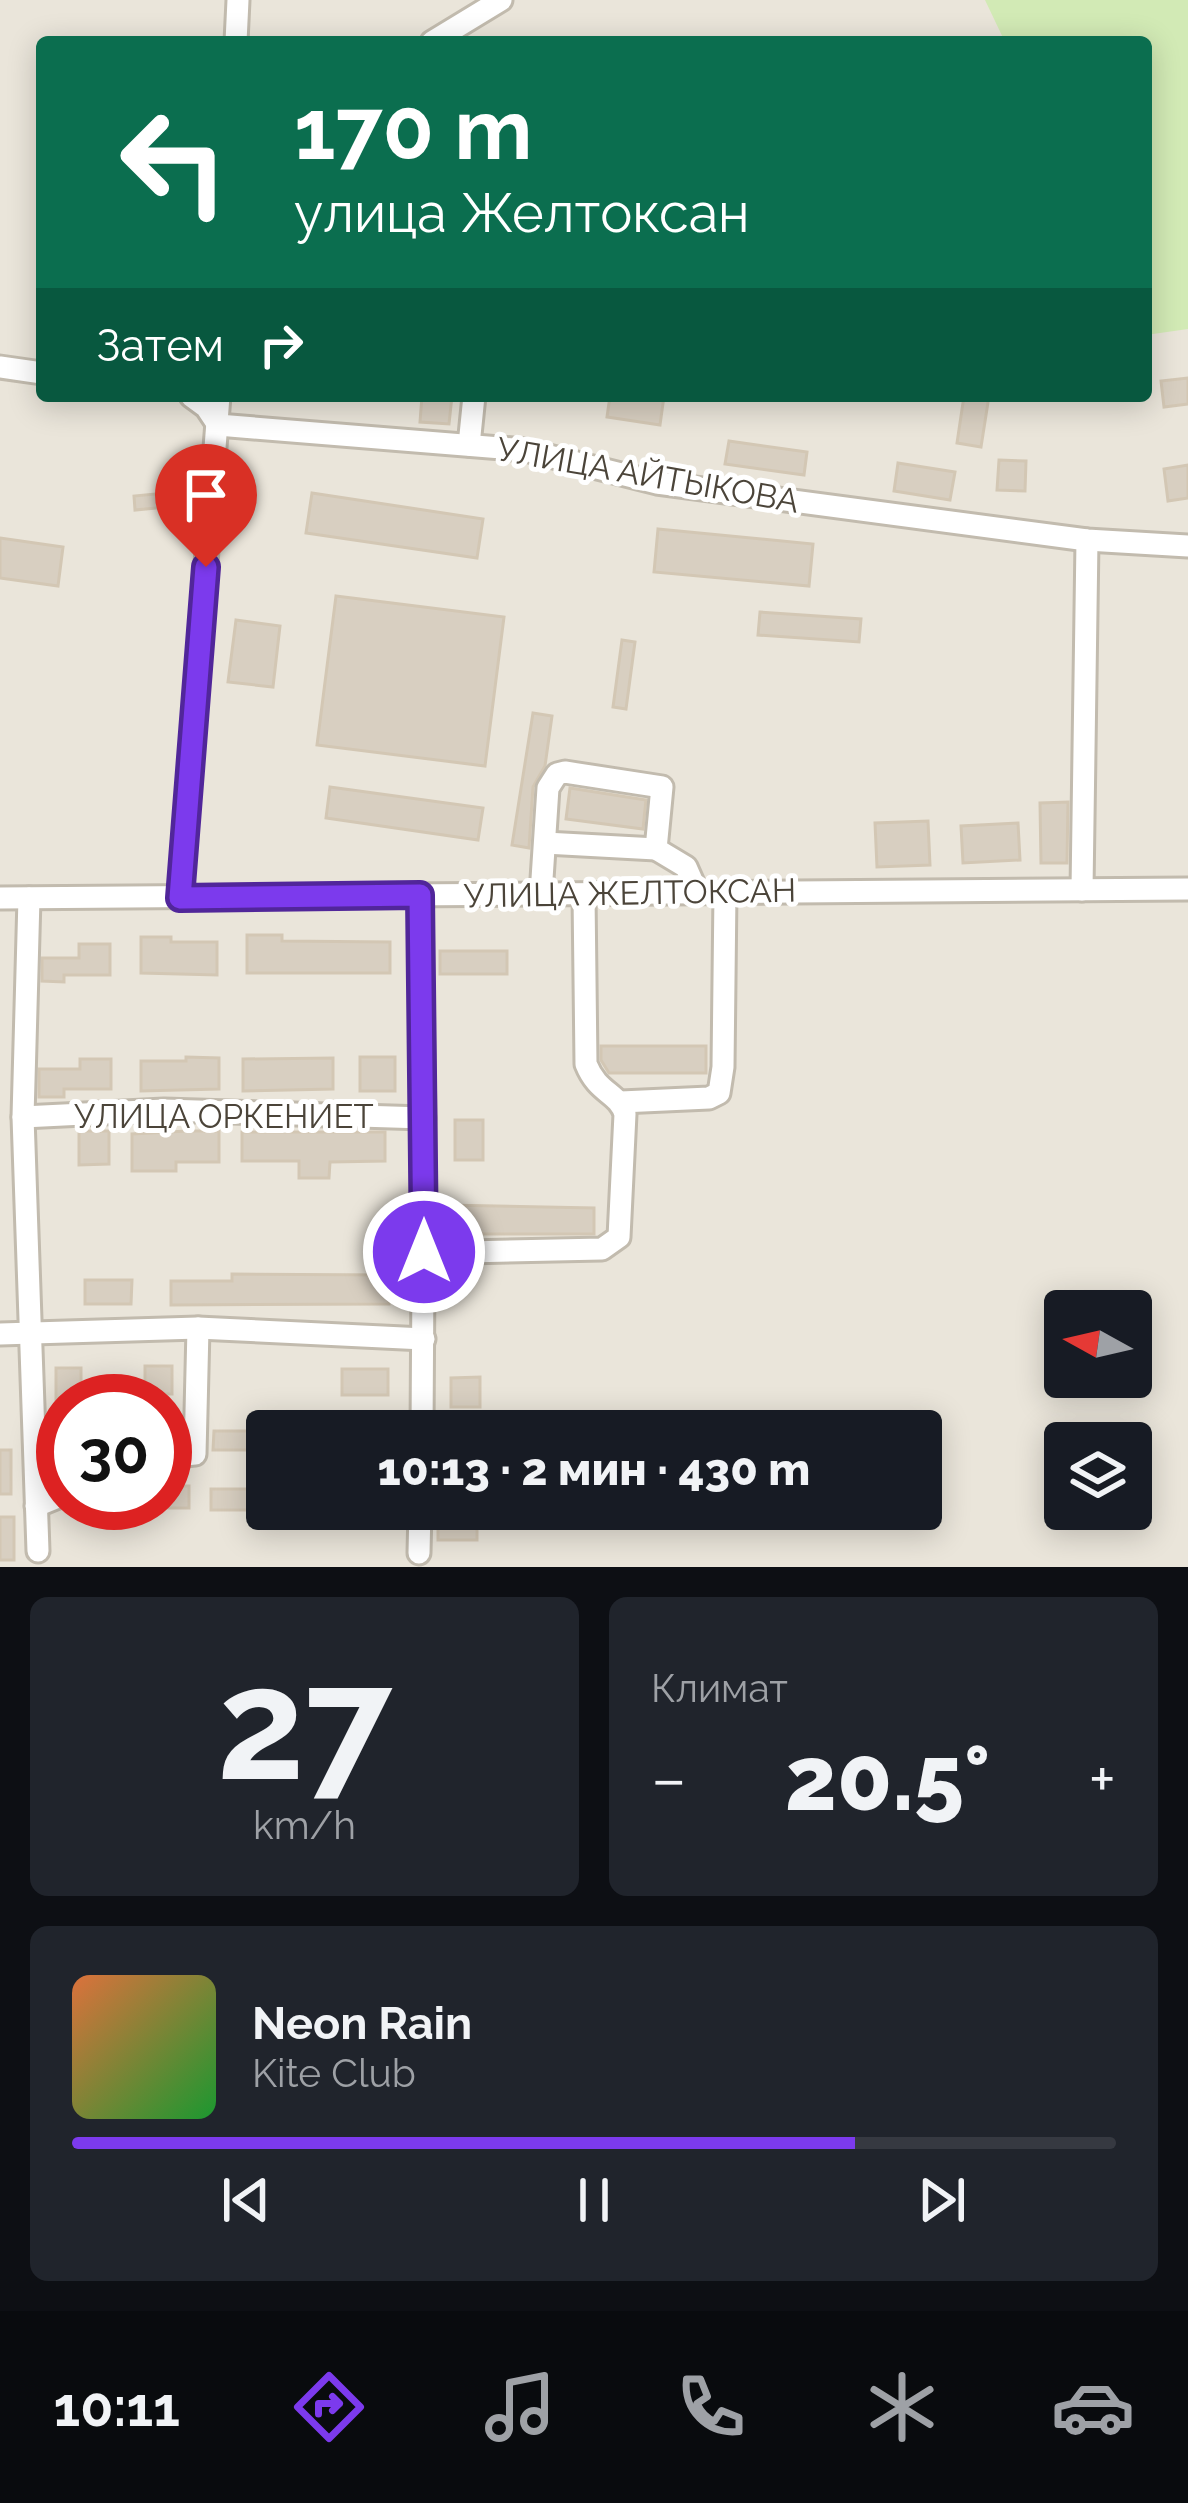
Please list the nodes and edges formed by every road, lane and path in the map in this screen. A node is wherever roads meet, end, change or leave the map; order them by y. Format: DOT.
graph roads {
  1 [pos="238,0"];
  2 [pos="501,0"];
  3 [pos="236,36"];
  4 [pos="442,36"];
  5 [pos="0,367"];
  6 [pos="36,372"];
  7 [pos="199,402"];
  8 [pos="219,402"];
  9 [pos="474,402"];
  10 [pos="218,425"];
  11 [pos="470,445"];
  12 [pos="1087,540"];
  13 [pos="1188,546"];
  14 [pos="545,843"];
  15 [pos="656,849"];
  16 [pos="1188,889"];
  17 [pos="1082,890"];
  18 [pos="697,892"];
  19 [pos="725,892"];
  20 [pos="541,894"];
  21 [pos="420,895"];
  22 [pos="584,896"];
  23 [pos="0,898"];
  24 [pos="29,898"];
  25 [pos="180,898"];
  26 [pos="621,1102"];
  27 [pos="23,1117"];
  28 [pos="424,1118"];
  29 [pos="424,1252"];
  30 [pos="199,1328"];
  31 [pos="0,1334"];
  32 [pos="29,1334"];
  33 [pos="424,1339"];
  34 [pos="422,1410"];
  35 [pos="192,1454"];
  36 [pos="36,1506"];
  37 [pos="37,1530"];
  38 [pos="420,1530"];
  39 [pos="38,1551"];
  40 [pos="419,1553"];
  1 -- 3 [label="street"];
  2 -- 4 [label="street"];
  5 -- 6 [label="street"];
  7 -- 10 [label="street"];
  8 -- 10 [label="street"];
  9 -- 11 [label="street"];
  10 -- 11 [label="street, УЛИЦА АЙТЫКОВА"];
  10 -- 25 [label="street"];
  11 -- 12 [label="street, УЛИЦА АЙТЫКОВА"];
  12 -- 13 [label="street, УЛИЦА АЙТЫКОВА"];
  12 -- 17 [label="street"];
  14 -- 15 [label="street"];
  14 -- 15 [label="street"];
  14 -- 20 [label="street"];
  15 -- 18 [label="street"];
  16 -- 17 [label="street, УЛИЦА ЖЕЛТОКСАН"];
  17 -- 19 [label="street, УЛИЦА ЖЕЛТОКСАН"];
  18 -- 19 [label="street, УЛИЦА ЖЕЛТОКСАН"];
  18 -- 22 [label="street, УЛИЦА ЖЕЛТОКСАН"];
  19 -- 26 [label="street"];
  20 -- 21 [label="street, УЛИЦА ЖЕЛТОКСАН"];
  20 -- 22 [label="street, УЛИЦА ЖЕЛТОКСАН"];
  21 -- 25 [label="street, УЛИЦА ЖЕЛТОКСАН"];
  21 -- 28 [label="street, УЛИЦА ОРКЕНИЕТ"];
  22 -- 26 [label="street"];
  23 -- 24 [label="street, УЛИЦА ЖЕЛТОКСАН"];
  24 -- 25 [label="street, УЛИЦА ЖЕЛТОКСАН"];
  24 -- 27 [label="street"];
  26 -- 29 [label="street"];
  27 -- 28 [label="street, УЛИЦА ОРКЕНИЕТ"];
  27 -- 32 [label="street"];
  28 -- 29 [label="street, УЛИЦА ОРКЕНИЕТ"];
  29 -- 33 [label="street, УЛИЦА ОРКЕНИЕТ"];
  30 -- 32 [label="street"];
  30 -- 33 [label="street"];
  30 -- 35 [label="street"];
  31 -- 32 [label="street"];
  32 -- 36 [label="street"];
  33 -- 34 [label="street, УЛИЦА ОРКЕНИЕТ"];
  37 -- 39 [label="street"];
  38 -- 40 [label="street"];
}
